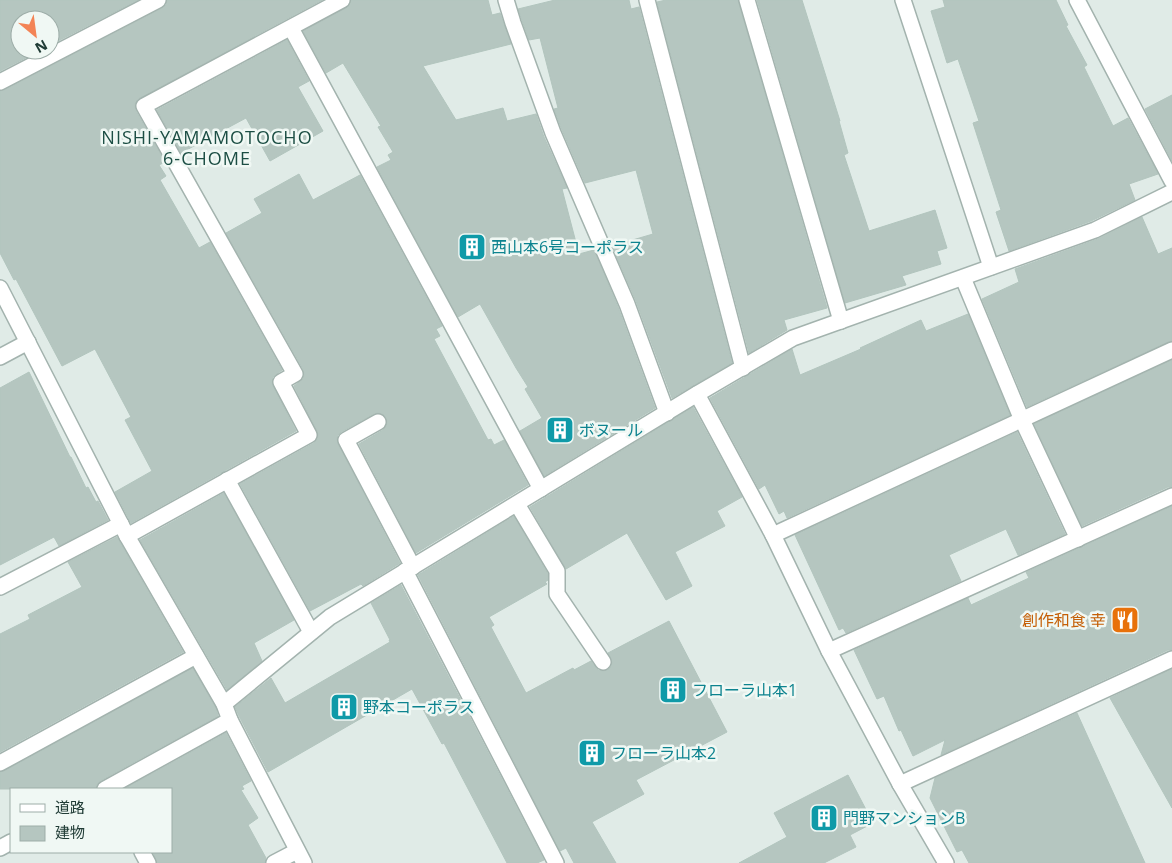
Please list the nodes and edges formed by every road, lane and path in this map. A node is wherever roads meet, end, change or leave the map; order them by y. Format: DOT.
graph roads {
  1 [pos="158,0"];
  2 [pos="342,0"];
  3 [pos="506,0"];
  4 [pos="647,0"];
  5 [pos="747,0"];
  6 [pos="902,0"];
  7 [pos="1077,0"];
  8 [pos="290,28"];
  9 [pos="0,82"];
  10 [pos="1171,182"];
  11 [pos="991,267"];
  12 [pos="963,278"];
  13 [pos="0,288"];
  14 [pos="841,321"];
  15 [pos="28,342"];
  16 [pos="1172,350"];
  17 [pos="0,357"];
  18 [pos="743,368"];
  19 [pos="697,394"];
  20 [pos="667,413"];
  21 [pos="1022,420"];
  22 [pos="378,422"];
  23 [pos="227,480"];
  24 [pos="541,490"];
  25 [pos="1172,496"];
  26 [pos="517,504"];
  27 [pos="124,530"];
  28 [pos="773,535"];
  29 [pos="1078,539"];
  30 [pos="409,569"];
  31 [pos="0,587"];
  32 [pos="311,632"];
  33 [pos="829,651"];
  34 [pos="196,656"];
  35 [pos="1172,659"];
  36 [pos="603,662"];
  37 [pos="224,704"];
  38 [pos="230,720"];
  39 [pos="0,763"];
  40 [pos="900,784"];
  41 [pos="109,788"];
  42 [pos="301,857"];
  43 [pos="274,863"];
  44 [pos="556,863"];
  45 [pos="946,863"];
  1 -- 9 [label="street"];
  2 -- 8 [label="street"];
  3 -- 20 [label="street"];
  4 -- 18 [label="street"];
  5 -- 14 [label="street"];
  6 -- 11 [label="street"];
  7 -- 10 [label="street"];
  8 -- 23 [label="street"];
  8 -- 24 [label="street"];
  10 -- 11 [label="street"];
  11 -- 12 [label="street"];
  12 -- 14 [label="street"];
  12 -- 21 [label="street"];
  13 -- 15 [label="street"];
  14 -- 18 [label="street"];
  15 -- 17 [label="street"];
  15 -- 27 [label="street"];
  16 -- 21 [label="street"];
  18 -- 19 [label="street"];
  19 -- 20 [label="street"];
  19 -- 28 [label="street"];
  20 -- 24 [label="street"];
  21 -- 28 [label="street"];
  21 -- 29 [label="street"];
  22 -- 30 [label="street"];
  23 -- 27 [label="street"];
  23 -- 32 [label="street"];
  24 -- 26 [label="street"];
  25 -- 29 [label="street"];
  26 -- 30 [label="street"];
  26 -- 36 [label="street"];
  27 -- 31 [label="street"];
  27 -- 34 [label="street"];
  28 -- 33 [label="street"];
  29 -- 33 [label="street"];
  30 -- 32 [label="street"];
  30 -- 44 [label="street"];
  32 -- 37 [label="street"];
  33 -- 40 [label="street"];
  34 -- 37 [label="street"];
  34 -- 39 [label="street"];
  35 -- 40 [label="street"];
  37 -- 38 [label="street"];
  38 -- 41 [label="street"];
  38 -- 42 [label="street"];
  40 -- 45 [label="street"];
  42 -- 43 [label="street"];
}
